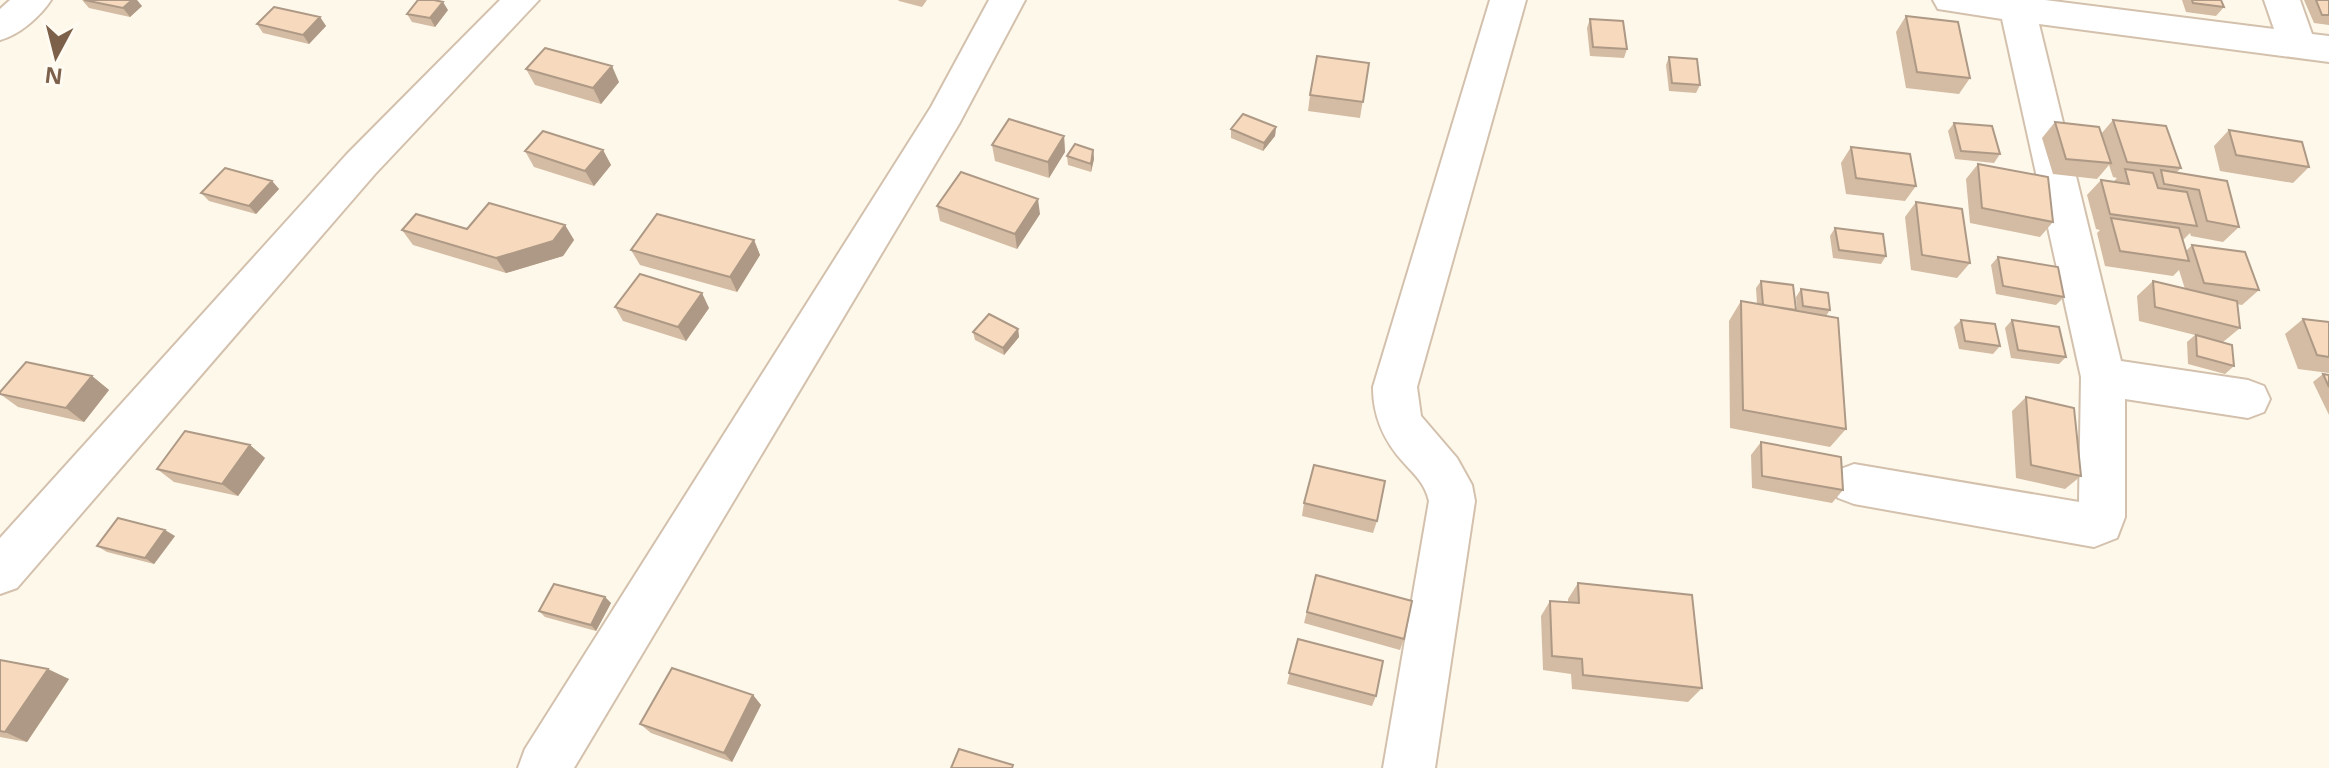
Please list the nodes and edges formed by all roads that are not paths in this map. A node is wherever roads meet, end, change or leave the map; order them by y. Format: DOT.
graph roads {
  1 [pos="33,0"];
  2 [pos="521,0"];
  3 [pos="1007,0"];
  4 [pos="1508,0"];
  5 [pos="1951,0"];
  6 [pos="2282,0"];
  7 [pos="2017,8"];
  8 [pos="0,28"];
  9 [pos="2314,47"];
  10 [pos="2103,377"];
  11 [pos="2248,399"];
  12 [pos="1854,484"];
  13 [pos="0,572"];
  14 [pos="544,768"];
  15 [pos="1409,768"];
  1 -- 8 [label="street"];
  2 -- 13 [label="street"];
  3 -- 14 [label="street"];
  4 -- 15 [label="street"];
  5 -- 7 [label="street"];
  6 -- 9 [label="street"];
  7 -- 9 [label="street"];
  7 -- 10 [label="street"];
  10 -- 11 [label="street"];
  10 -- 12 [label="street"];
}
